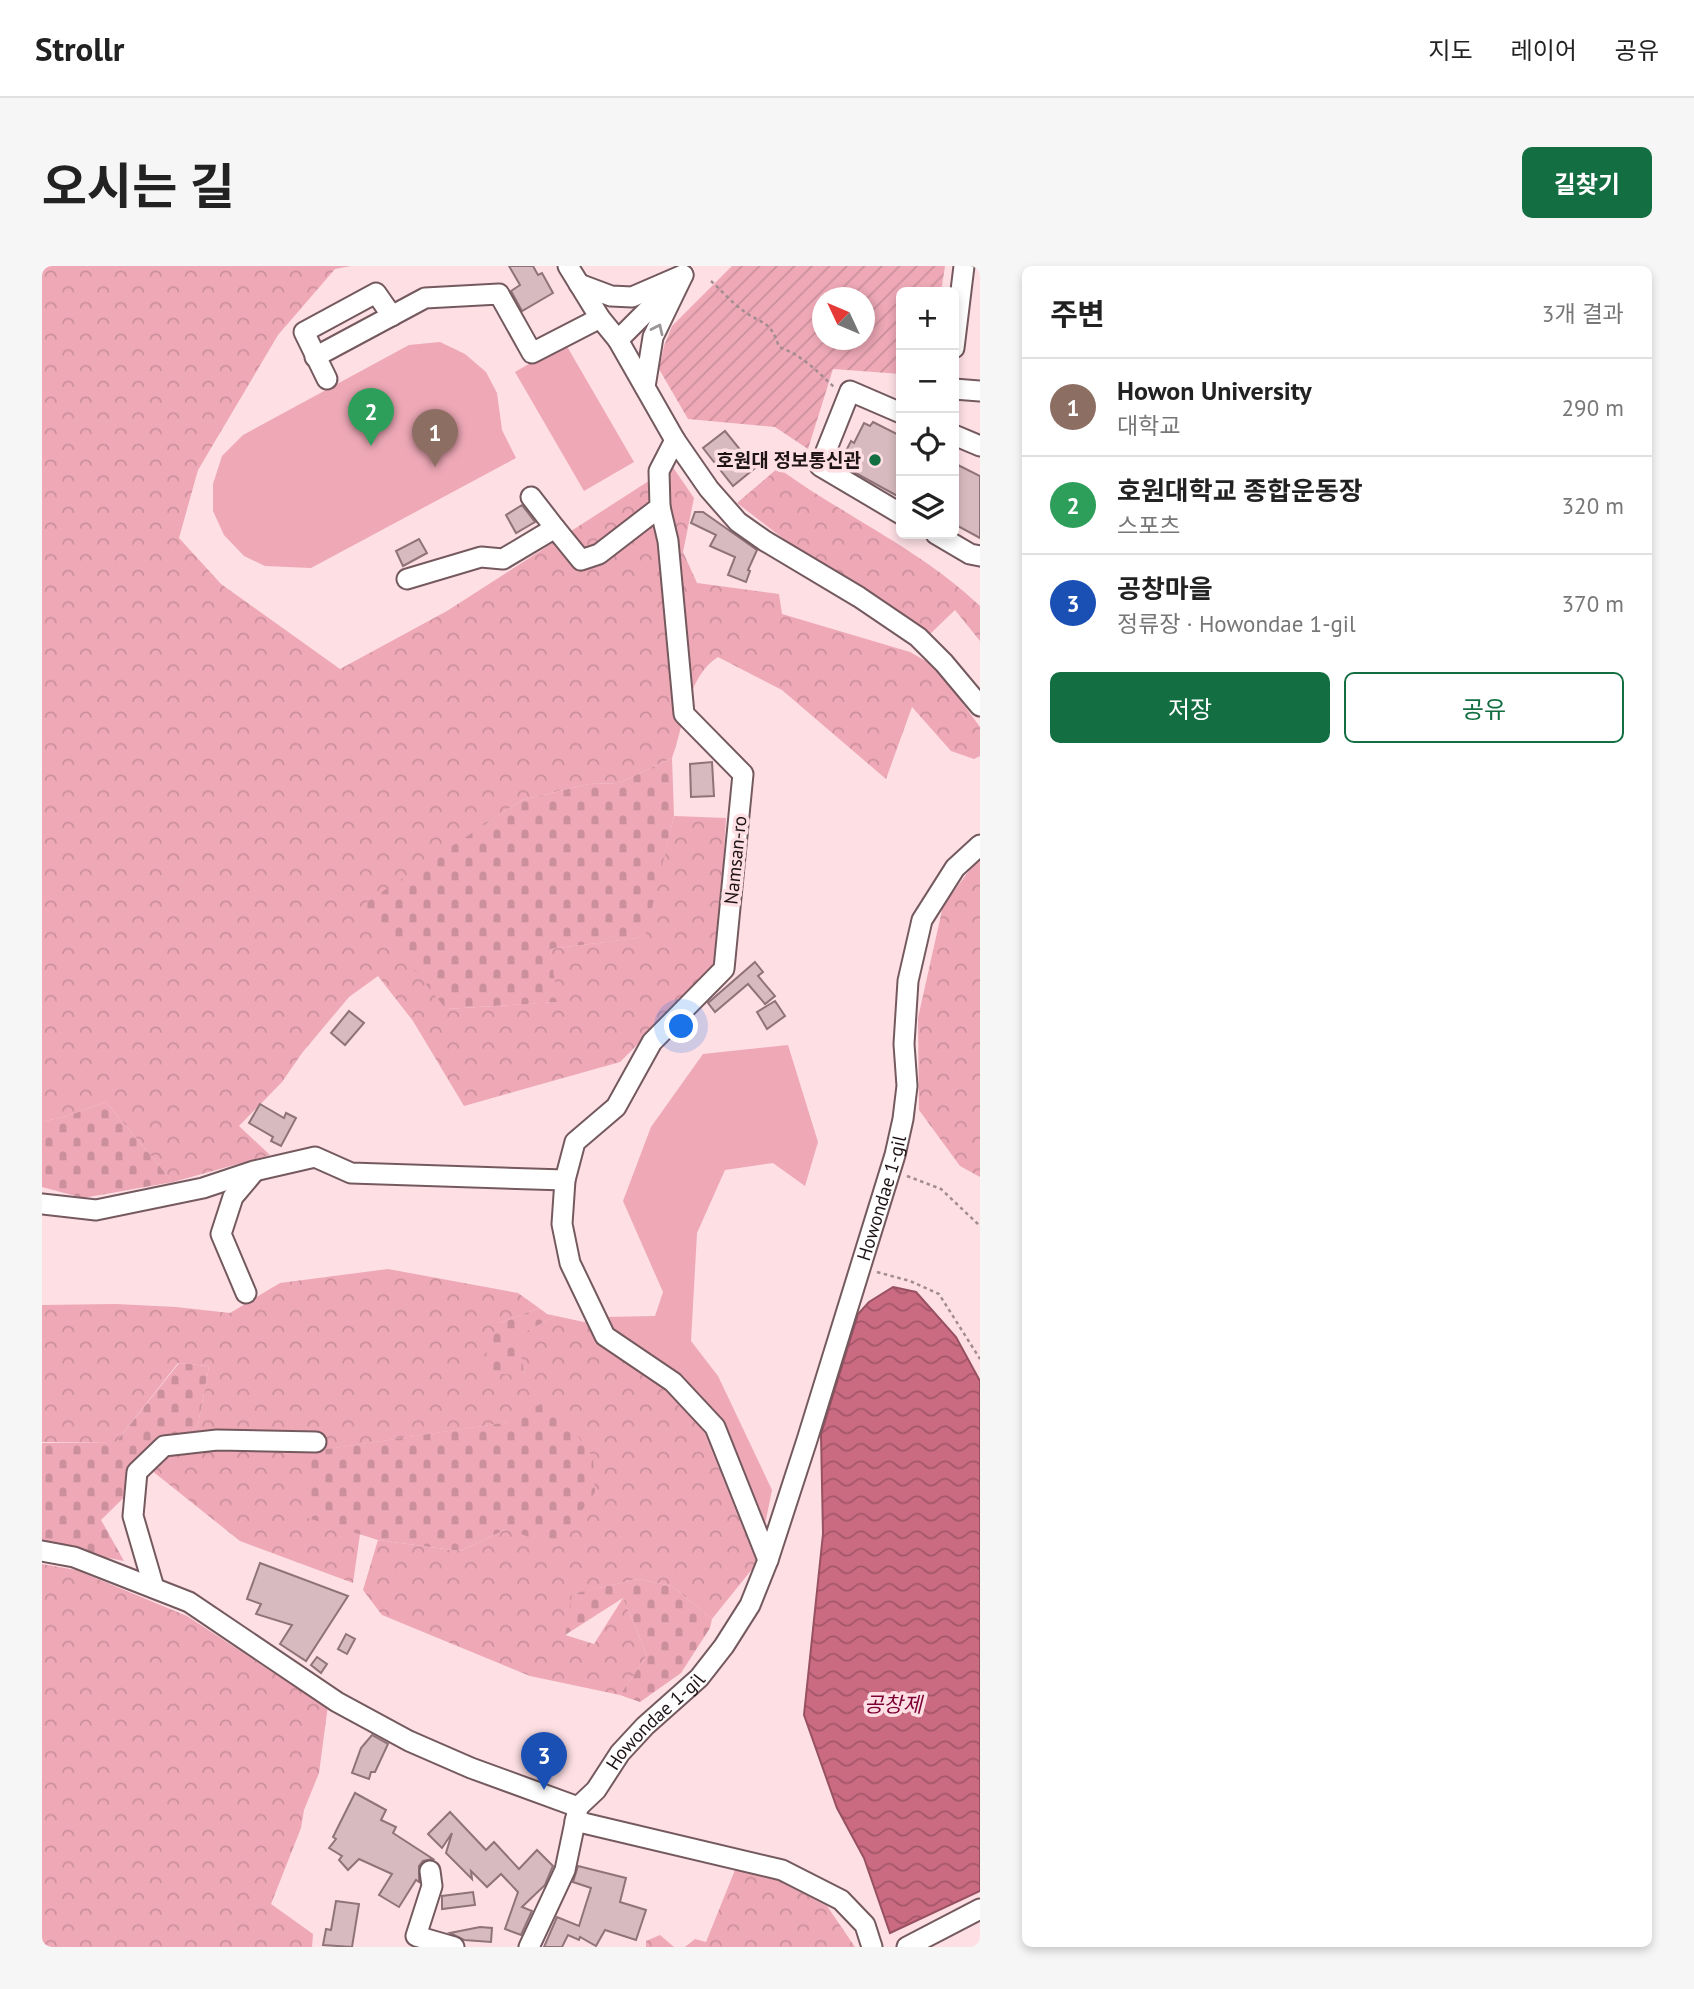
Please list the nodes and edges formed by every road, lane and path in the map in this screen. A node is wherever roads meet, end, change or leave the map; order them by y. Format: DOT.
graph roads {
  1 [pos="568,266"];
  2 [pos="964,266"];
  3 [pos="687,270"];
  4 [pos="711,281"];
  5 [pos="579,284"];
  6 [pos="959,307"];
  7 [pos="392,316"];
  8 [pos="600,318"];
  9 [pos="618,340"];
  10 [pos="315,357"];
  11 [pos="327,379"];
  12 [pos="645,387"];
  13 [pos="836,389"];
  14 [pos="959,389"];
  15 [pos="980,391"];
  16 [pos="896,411"];
  17 [pos="959,437"];
  18 [pos="674,440"];
  19 [pos="980,446"];
  20 [pos="531,497"];
  21 [pos="660,508"];
  22 [pos="896,511"];
  23 [pos="555,528"];
  24 [pos="944,539"];
  25 [pos="980,556"];
  26 [pos="407,579"];
  27 [pos="980,706"];
  28 [pos="980,845"];
  29 [pos="891,1169"];
  30 [pos="254,1171"];
  31 [pos="565,1180"];
  32 [pos="42,1204"];
  33 [pos="980,1226"];
  34 [pos="860,1267"];
  35 [pos="246,1293"];
  36 [pos="980,1359"];
  37 [pos="316,1442"];
  38 [pos="42,1550"];
  39 [pos="768,1560"];
  40 [pos="154,1588"];
  41 [pos="577,1814"];
  42 [pos="430,1871"];
  43 [pos="980,1909"];
  44 [pos="454,1947"];
  45 [pos="529,1947"];
  46 [pos="872,1947"];
  47 [pos="907,1947"];
  1 -- 5 [label="street"];
  2 -- 6 [label="street"];
  3 -- 5 [label="street"];
  3 -- 9 [label="street"];
  12 -- 3 [label="street, one-way"];
  4 -- 13 [label="path"];
  5 -- 8 [label="street"];
  7 -- 8 [label="street"];
  7 -- 10 [label="street"];
  7 -- 10 [label="street"];
  8 -- 9 [label="street"];
  9 -- 12 [label="street"];
  10 -- 11 [label="street"];
  12 -- 18 [label="street"];
  14 -- 15 [label="street"];
  16 -- 22 [label="street"];
  17 -- 19 [label="street"];
  18 -- 21 [label="street"];
  18 -- 27 [label="street"];
  20 -- 23 [label="street"];
  21 -- 23 [label="street"];
  21 -- 31 [label="street, Namsan-ro"];
  23 -- 26 [label="street"];
  24 -- 25 [label="street"];
  28 -- 29 [label="street, Howondae 1-gil"];
  29 -- 33 [label="path"];
  29 -- 34 [label="street, Howondae 1-gil"];
  30 -- 31 [label="street"];
  30 -- 32 [label="street"];
  30 -- 35 [label="street"];
  31 -- 39 [label="street"];
  34 -- 36 [label="path"];
  34 -- 39 [label="street, Howondae 1-gil"];
  37 -- 40 [label="street"];
  38 -- 40 [label="street"];
  39 -- 41 [label="street, Howondae 1-gil"];
  40 -- 41 [label="street"];
  41 -- 45 [label="street"];
  41 -- 46 [label="street"];
  42 -- 44 [label="street"];
  43 -- 47 [label="street"];
}
